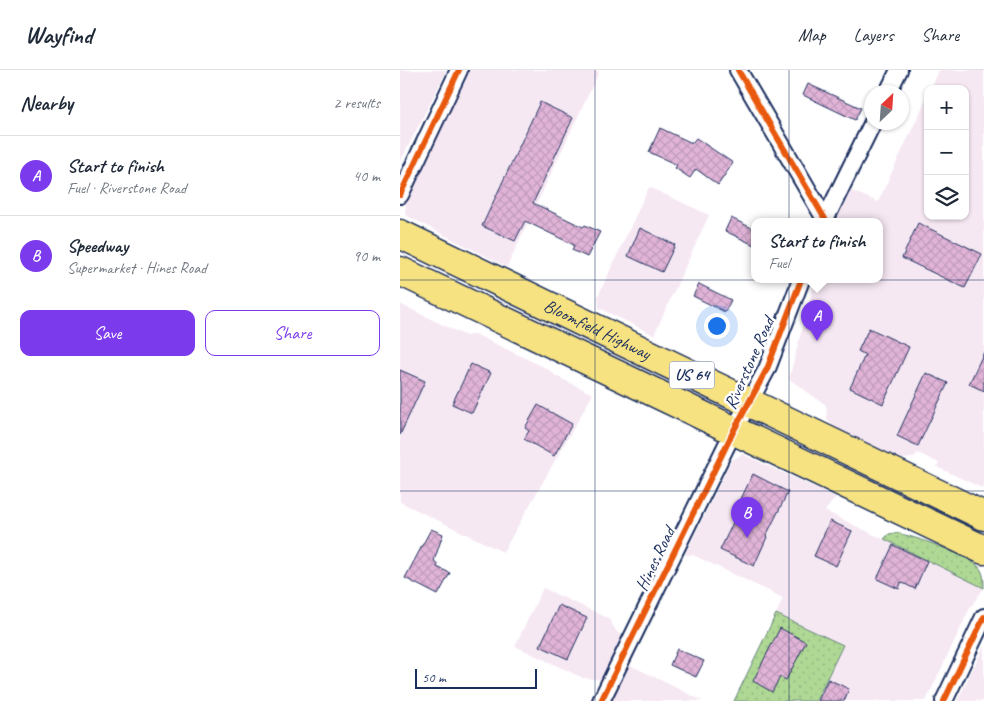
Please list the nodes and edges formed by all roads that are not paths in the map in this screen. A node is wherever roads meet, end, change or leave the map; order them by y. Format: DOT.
graph roads {
  1 [pos="459,70"];
  2 [pos="738,70"];
  3 [pos="899,70"];
  4 [pos="892,85"];
  5 [pos="869,130"];
  6 [pos="400,195"];
  7 [pos="823,218"];
  8 [pos="825,218"];
  9 [pos="400,234"];
  10 [pos="400,271"];
  11 [pos="800,283"];
  12 [pos="750,403"];
  13 [pos="734,430"];
  14 [pos="984,516"];
  15 [pos="984,550"];
  16 [pos="984,617"];
  17 [pos="601,701"];
  18 [pos="944,701"];
  1 -- 6 [label="street"];
  2 -- 7 [label="street"];
  3 -- 4 [label="street"];
  5 -- 8 [label="street"];
  9 -- 12 [label="highway, Bloomfield Highway / US 64"];
  10 -- 13 [label="highway, Bloomfield Highway / US 64"];
  11 -- 12 [label="street, Riverstone Road"];
  12 -- 13 [label="street, Riverstone Road"];
  12 -- 14 [label="highway, Bloomfield Highway / US 64"];
  13 -- 15 [label="highway, Bloomfield Highway / US 64"];
  13 -- 17 [label="street, Hines Road"];
  16 -- 18 [label="street"];
}
